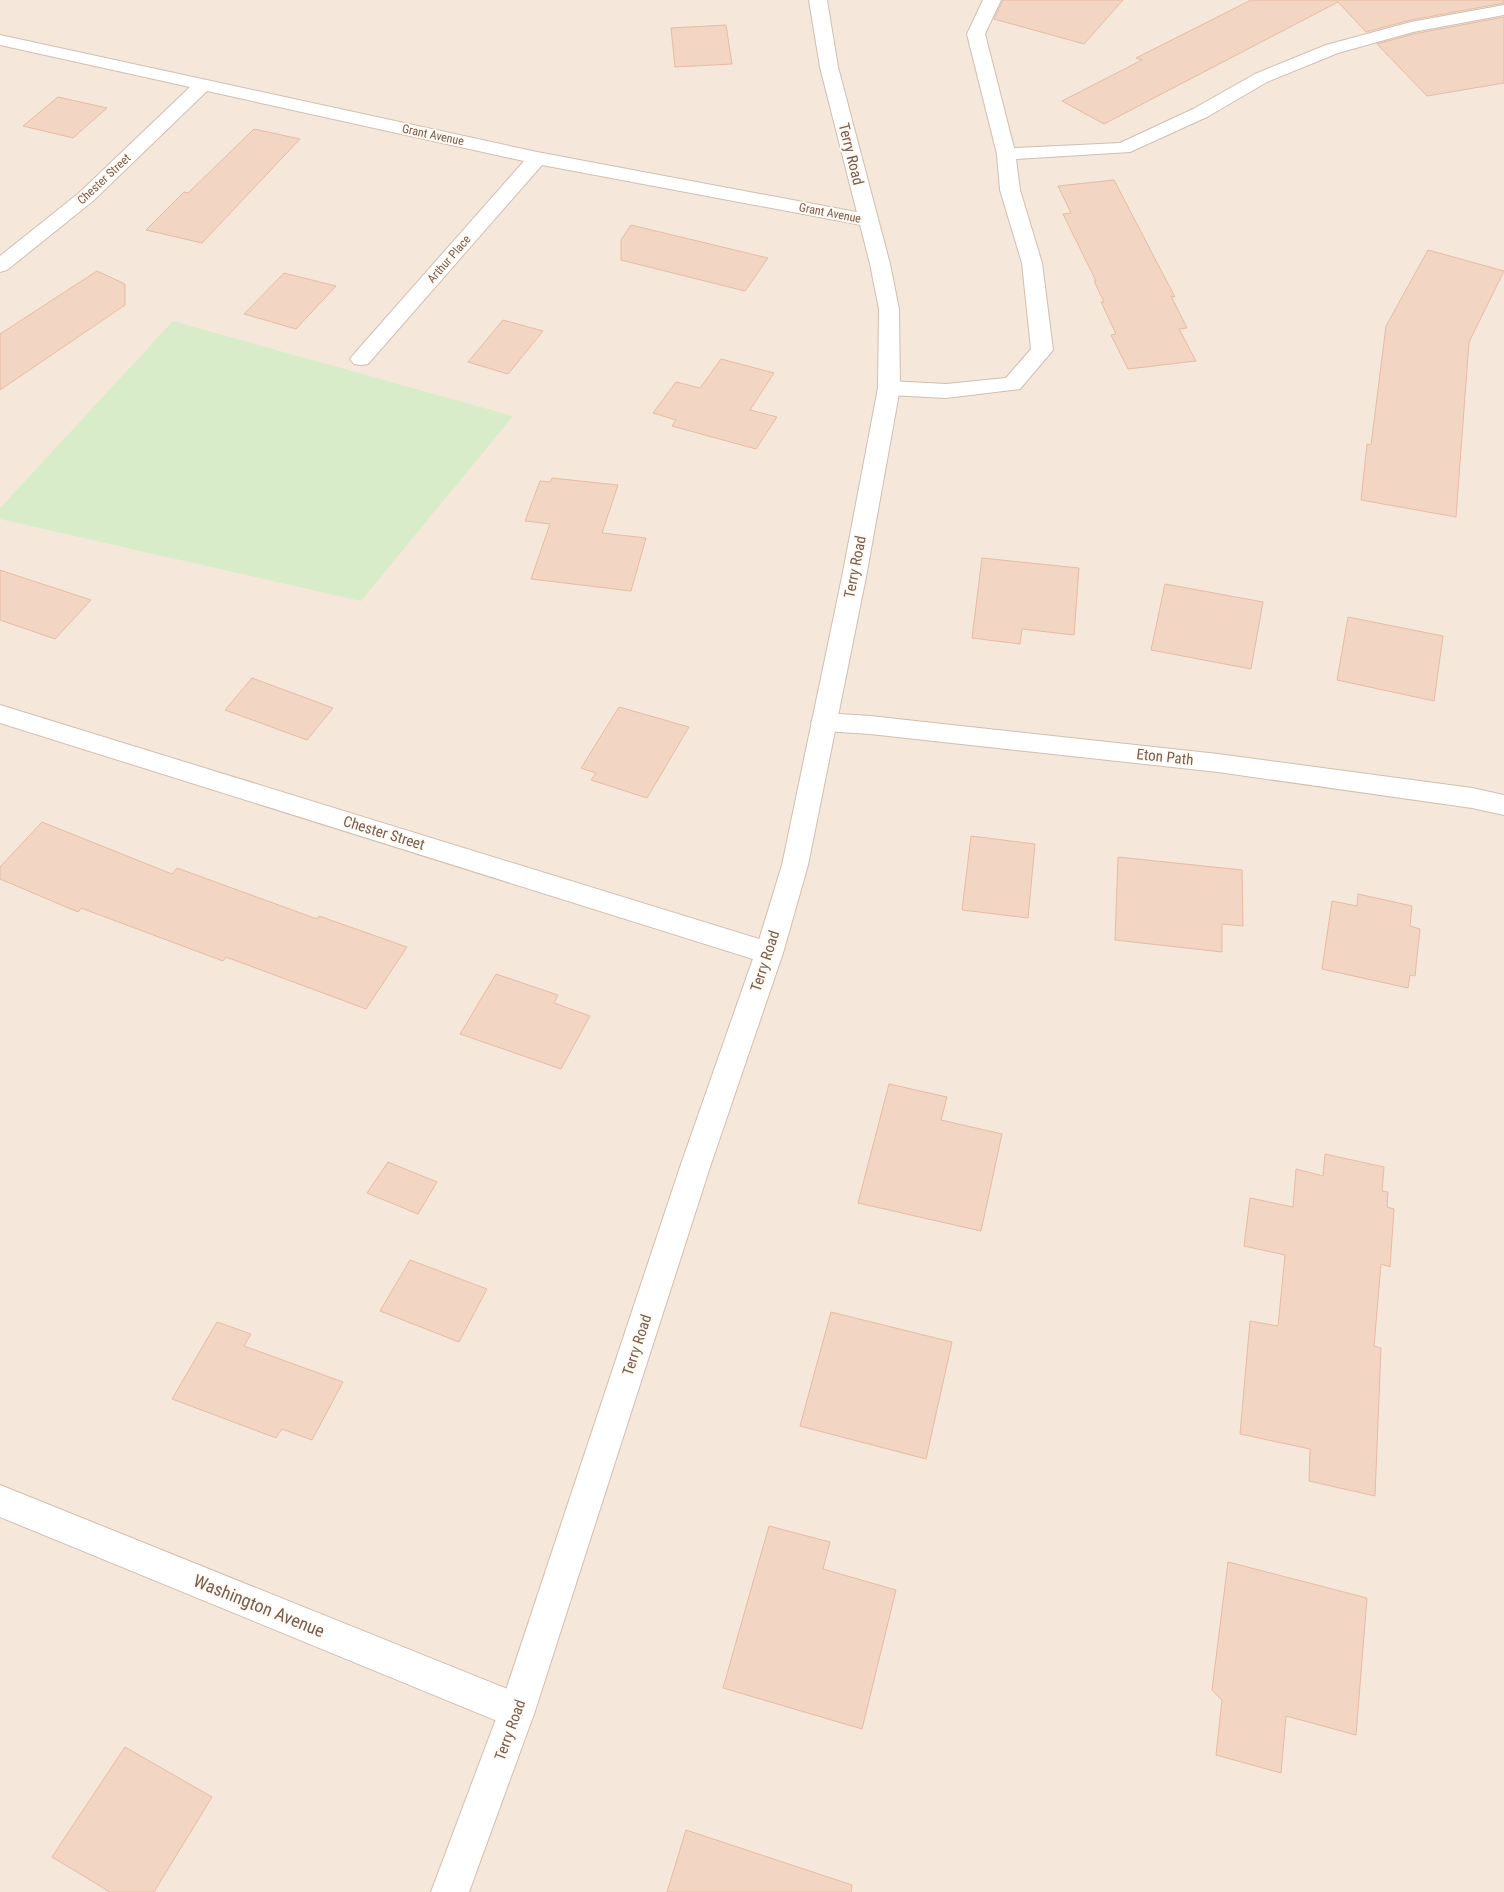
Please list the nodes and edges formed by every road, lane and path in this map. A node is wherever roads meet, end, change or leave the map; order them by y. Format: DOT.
graph roads {
  1 [pos="818,0"];
  2 [pos="992,0"];
  3 [pos="1504,10"];
  4 [pos="0,40"];
  5 [pos="202,86"];
  6 [pos="1006,154"];
  7 [pos="537,158"];
  8 [pos="867,220"];
  9 [pos="0,266"];
  10 [pos="361,360"];
  11 [pos="889,388"];
  12 [pos="0,714"];
  13 [pos="824,722"];
  14 [pos="1504,805"];
  15 [pos="769,953"];
  16 [pos="0,1501"];
  17 [pos="517,1712"];
  18 [pos="450,1892"];
  1 -- 8 [label="street, Terry Road"];
  2 -- 6 [label="street"];
  3 -- 6 [label="street"];
  4 -- 5 [label="street, Grant Avenue"];
  5 -- 7 [label="street, Grant Avenue"];
  5 -- 9 [label="street, Chester Street"];
  6 -- 11 [label="street"];
  7 -- 8 [label="street, Grant Avenue"];
  7 -- 10 [label="street, Arthur Place"];
  8 -- 11 [label="street, Terry Road"];
  11 -- 13 [label="street, Terry Road"];
  12 -- 15 [label="street, Chester Street"];
  13 -- 14 [label="street, Eton Path"];
  13 -- 15 [label="street, Terry Road"];
  15 -- 17 [label="street, Terry Road"];
  16 -- 17 [label="street, Washington Avenue"];
  17 -- 18 [label="street, Terry Road"];
}
